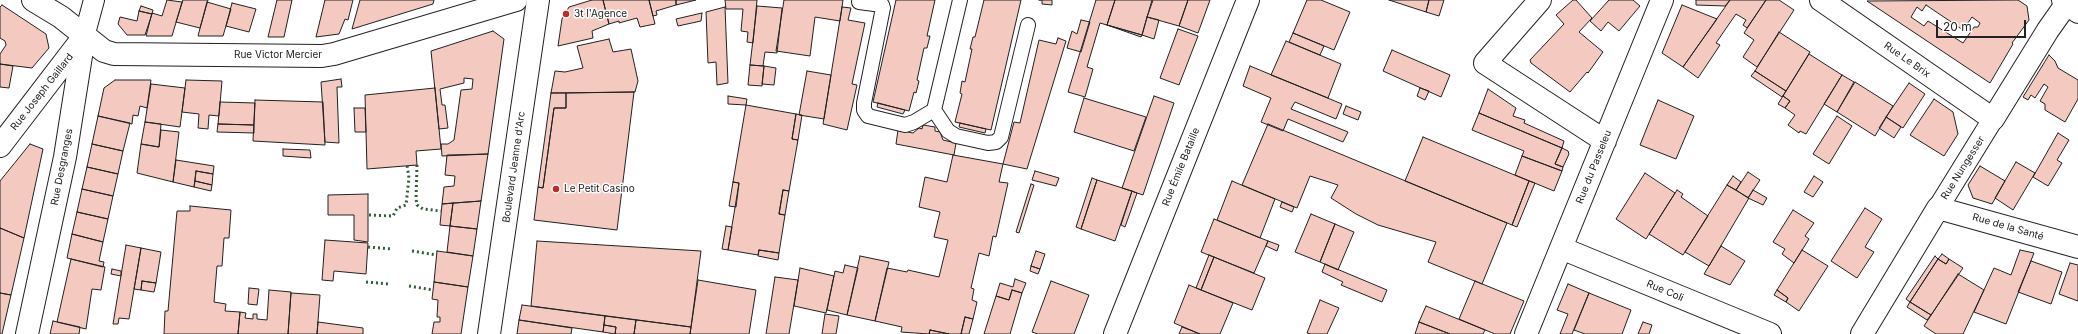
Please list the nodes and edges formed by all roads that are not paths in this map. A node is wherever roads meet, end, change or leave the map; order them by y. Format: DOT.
graph roads {
  1 [pos="33,0"];
  2 [pos="94,0"];
  3 [pos="516,0"];
  4 [pos="538,0"];
  5 [pos="960,0"];
  6 [pos="1248,0"];
  7 [pos="1540,0"];
  8 [pos="1662,0"];
  9 [pos="1821,0"];
  10 [pos="859,2"];
  11 [pos="2069,5"];
  12 [pos="1028,25"];
  13 [pos="84,37"];
  14 [pos="934,110"];
  15 [pos="1993,119"];
  16 [pos="1605,141"];
  17 [pos="0,146"];
  18 [pos="1938,208"];
  19 [pos="2078,247"];
  20 [pos="1561,248"];
  21 [pos="27,334"];
  22 [pos="489,334"];
  23 [pos="1115,334"];
  24 [pos="1526,334"];
  25 [pos="1770,334"];
  26 [pos="1862,334"];
  1 -- 13 [label="street, Rue Victor Mercier"];
  2 -- 13 [label="street, Rue Desgranges"];
  3 -- 13 [label="street, Rue Victor Mercier"];
  4 -- 22 [label="street, Boulevard Jeanne d'Arc"];
  5 -- 14 [label="lane"];
  6 -- 23 [label="street, Rue Émile Bataille"];
  7 -- 16 [label="street"];
  8 -- 16 [label="street, Rue du Passeleu"];
  9 -- 15 [label="street, Rue Le Brix"];
  10 -- 14 [label="lane"];
  11 -- 15 [label="street, Rue Nungesser"];
  12 -- 14 [label="lane"];
  13 -- 17 [label="street, Rue Joseph Gaillard"];
  13 -- 21 [label="street, Rue Desgranges"];
  15 -- 18 [label="street, Rue Nungesser"];
  16 -- 20 [label="street, Rue du Passeleu"];
  18 -- 19 [label="street, Rue de la Santé"];
  18 -- 26 [label="street, Rue Nungesser"];
  20 -- 24 [label="street, Rue du Passeleu"];
  20 -- 25 [label="street, Rue Coli"];
}
